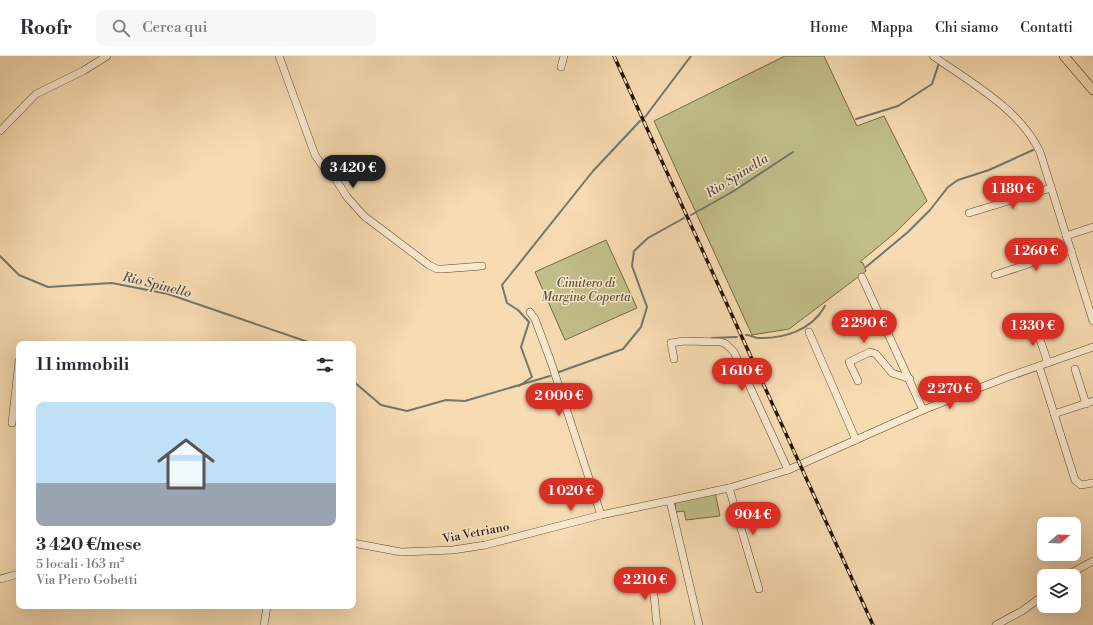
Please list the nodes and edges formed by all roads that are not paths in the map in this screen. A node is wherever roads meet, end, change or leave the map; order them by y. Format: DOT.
graph roads {
  1 [pos="107,56"];
  2 [pos="279,56"];
  3 [pos="564,56"];
  4 [pos="933,56"];
  5 [pos="1064,56"];
  6 [pos="562,67"];
  7 [pos="1093,90"];
  8 [pos="0,131"];
  9 [pos="1052,188"];
  10 [pos="969,213"];
  11 [pos="1093,227"];
  12 [pos="1066,236"];
  13 [pos="1071,250"];
  14 [pos="482,266"];
  15 [pos="995,275"];
  16 [pos="862,277"];
  17 [pos="530,312"];
  18 [pos="1093,321"];
  19 [pos="1035,325"];
  20 [pos="809,332"];
  21 [pos="1093,347"];
  22 [pos="674,359"];
  23 [pos="1048,363"];
  24 [pos="1039,366"];
  25 [pos="1075,369"];
  26 [pos="910,379"];
  27 [pos="858,381"];
  28 [pos="16,388"];
  29 [pos="1090,403"];
  30 [pos="923,410"];
  31 [pos="1054,414"];
  32 [pos="12,423"];
  33 [pos="856,440"];
  34 [pos="788,470"];
  35 [pos="1093,483"];
  36 [pos="729,488"];
  37 [pos="670,500"];
  38 [pos="600,515"];
  39 [pos="356,544"];
  40 [pos="1093,561"];
  41 [pos="1079,569"];
  42 [pos="16,575"];
  43 [pos="652,576"];
  44 [pos="0,579"];
  45 [pos="758,589"];
  46 [pos="1037,600"];
  47 [pos="267,609"];
  48 [pos="264,625"];
  49 [pos="657,625"];
  50 [pos="700,625"];
  51 [pos="996,625"];
  1 -- 8 [label="street"];
  2 -- 14 [label="street"];
  3 -- 6 [label="street"];
  4 -- 9 [label="street"];
  5 -- 7 [label="main road"];
  9 -- 10 [label="street"];
  9 -- 12 [label="street"];
  11 -- 12 [label="street"];
  12 -- 13 [label="street"];
  13 -- 15 [label="street"];
  13 -- 18 [label="street"];
  16 -- 26 [label="street"];
  17 -- 38 [label="street"];
  19 -- 23 [label="street"];
  20 -- 33 [label="street"];
  21 -- 23 [label="street, Via Vetriano"];
  22 -- 34 [label="street"];
  23 -- 24 [label="street, Via Vetriano"];
  24 -- 30 [label="street, Via Vetriano"];
  24 -- 31 [label="street"];
  25 -- 29 [label="street"];
  26 -- 27 [label="street"];
  26 -- 30 [label="street"];
  28 -- 32 [label="street"];
  29 -- 31 [label="street"];
  30 -- 33 [label="street, Via Vetriano"];
  31 -- 35 [label="street"];
  33 -- 34 [label="street, Via Vetriano"];
  34 -- 36 [label="street, Via Vetriano"];
  36 -- 37 [label="street, Via Vetriano"];
  36 -- 45 [label="street"];
  37 -- 38 [label="street, Via Vetriano"];
  37 -- 50 [label="street"];
  38 -- 39 [label="street, Via Vetriano"];
  40 -- 41 [label="street"];
  42 -- 44 [label="street"];
  43 -- 49 [label="street"];
  46 -- 51 [label="street"];
  47 -- 48 [label="street"];
}
